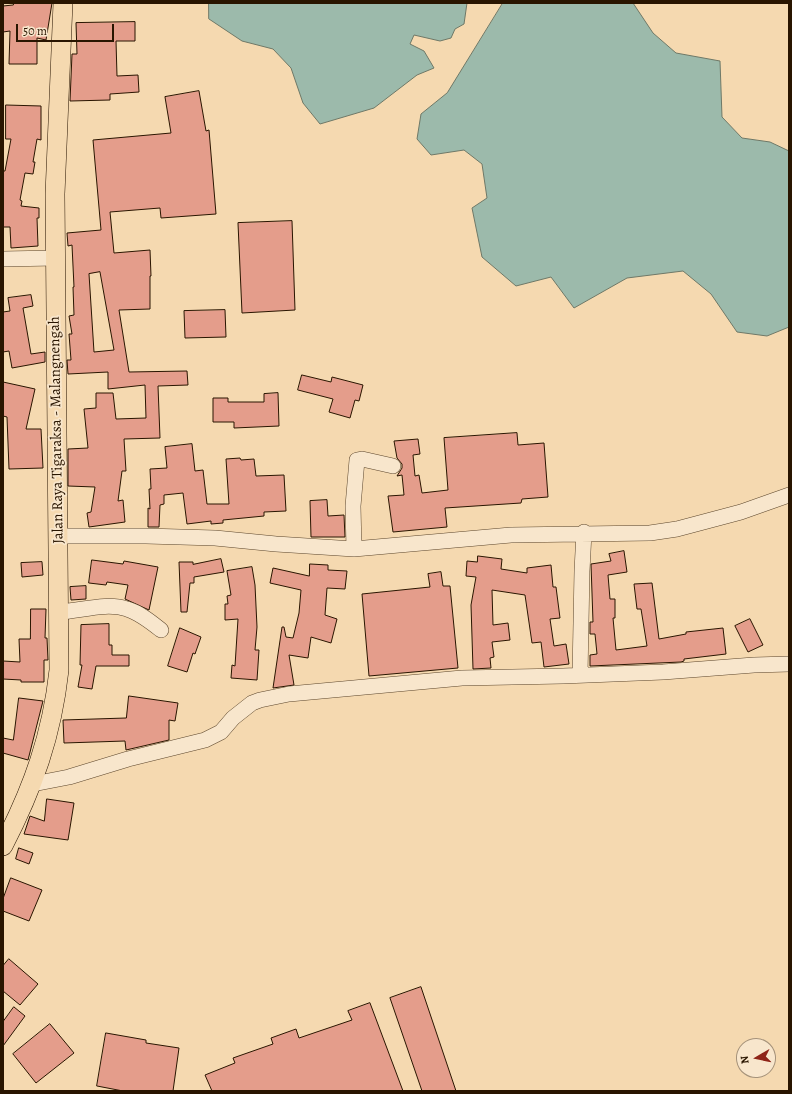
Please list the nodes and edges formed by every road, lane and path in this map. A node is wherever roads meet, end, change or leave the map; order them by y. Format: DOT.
graph roads {
  1 [pos="62,3"];
  2 [pos="55,258"];
  3 [pos="3,259"];
  4 [pos="393,466"];
  5 [pos="789,495"];
  6 [pos="584,532"];
  7 [pos="59,536"];
  8 [pos="354,549"];
  9 [pos="59,612"];
  10 [pos="162,630"];
  11 [pos="789,664"];
  12 [pos="580,675"];
  13 [pos="33,784"];
  14 [pos="6,835"];
  1 -- 2 [label="main road, Jalan Raya Tigaraksa - Malangnengah"];
  2 -- 3 [label="street"];
  2 -- 7 [label="main road, Jalan Raya Tigaraksa - Malangnengah"];
  4 -- 8 [label="street"];
  5 -- 6 [label="street"];
  6 -- 8 [label="street"];
  6 -- 12 [label="street"];
  7 -- 8 [label="street"];
  7 -- 9 [label="main road, Jalan Raya Tigaraksa - Malangnengah"];
  9 -- 10 [label="street"];
  9 -- 13 [label="main road, Jalan Raya Tigaraksa - Malangnengah"];
  11 -- 12 [label="street"];
  12 -- 13 [label="street"];
  13 -- 14 [label="main road, Jalan Raya Tigaraksa - Malangnengah"];
}
